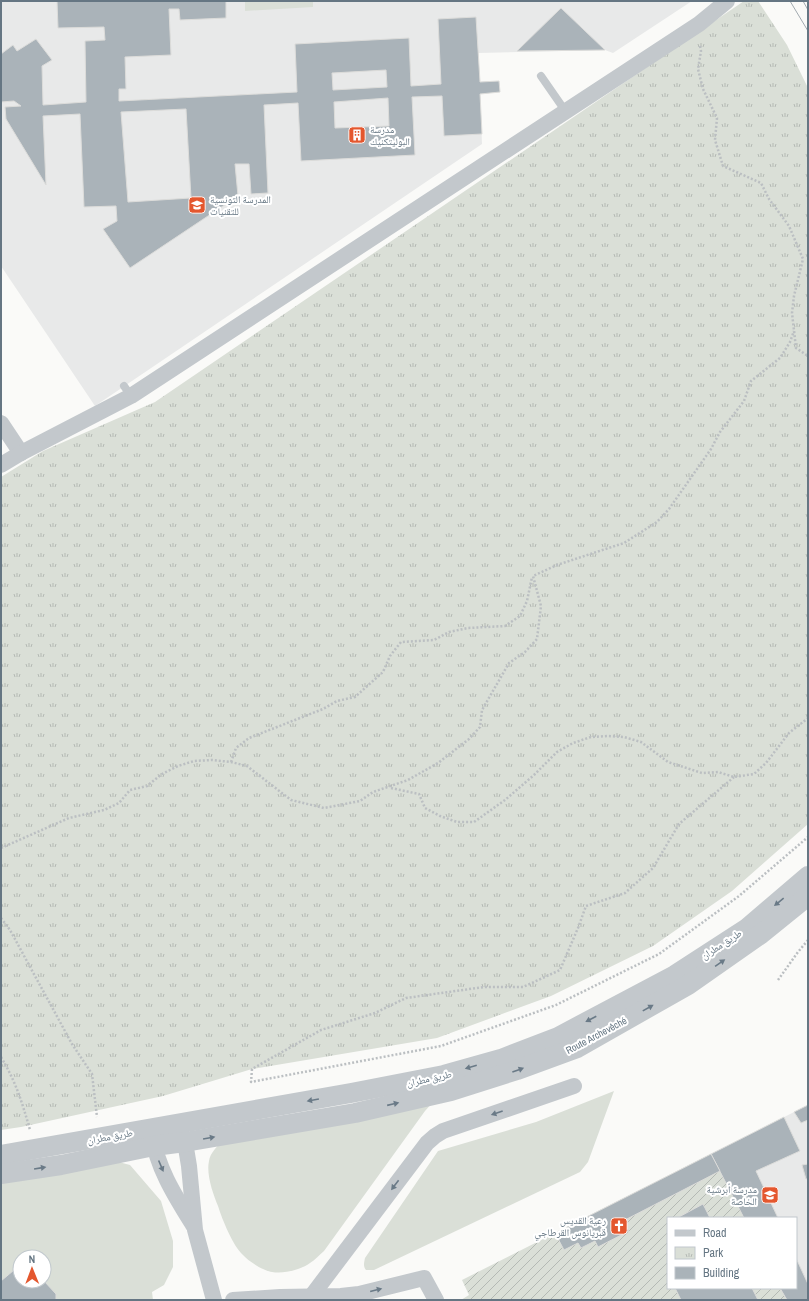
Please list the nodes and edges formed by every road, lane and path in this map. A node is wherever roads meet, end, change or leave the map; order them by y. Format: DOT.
graph roads {
  1 [pos="727,1"];
  2 [pos="699,24"];
  3 [pos="541,76"];
  4 [pos="566,112"];
  5 [pos="794,331"];
  6 [pos="808,356"];
  7 [pos="1,423"];
  8 [pos="21,453"];
  9 [pos="1,466"];
  10 [pos="532,576"];
  11 [pos="808,718"];
  12 [pos="231,762"];
  13 [pos="734,778"];
  14 [pos="390,787"];
  15 [pos="808,837"];
  16 [pos="1,848"];
  17 [pos="808,876"];
  18 [pos="808,896"];
  19 [pos="1,918"];
  20 [pos="808,940"];
  21 [pos="682,980"];
  22 [pos="778,980"];
  23 [pos="1,1057"];
  24 [pos="574,1086"];
  25 [pos="355,1113"];
  26 [pos="178,1123"];
  27 [pos="99,1137"];
  28 [pos="153,1137"];
  29 [pos="184,1142"];
  30 [pos="36,1149"];
  31 [pos="1,1155"];
  32 [pos="1,1174"];
  33 [pos="195,1230"];
  34 [pos="310,1298"];
  35 [pos="214,1300"];
  36 [pos="232,1300"];
  37 [pos="436,1300"];
  1 -- 2 [label="street"];
  2 -- 4 [label="street"];
  2 -- 5 [label="path"];
  3 -- 4 [label="lane"];
  4 -- 8 [label="street"];
  5 -- 6 [label="path"];
  5 -- 10 [label="path"];
  7 -- 8 [label="street"];
  8 -- 9 [label="street"];
  10 -- 12 [label="path"];
  10 -- 14 [label="path"];
  11 -- 13 [label="path"];
  12 -- 14 [label="path"];
  12 -- 16 [label="path"];
  13 -- 14 [label="path"];
  13 -- 15 [label="path"];
  17 -- 21 [label="street, طريق مطران, one-way"];
  21 -- 18 [label="street, Route Archevêché, one-way"];
  19 -- 27 [label="path"];
  20 -- 22 [label="path"];
  25 -- 21 [label="street, Route Archevêché, one-way"];
  21 -- 26 [label="street, طريق مطران, one-way"];
  23 -- 30 [label="path"];
  24 -- 34 [label="street, one-way"];
  29 -- 25 [label="street, طريق مطران, one-way"];
  26 -- 28 [label="street, طريق مطران"];
  26 -- 29 [label="street"];
  27 -- 28 [label="street, طريق مطران"];
  27 -- 30 [label="street, طريق مطران"];
  28 -- 29 [label="street, طريق مطران"];
  32 -- 28 [label="street, طريق مطران, one-way"];
  28 -- 33 [label="street, one-way"];
  29 -- 33 [label="street"];
  30 -- 31 [label="street, طريق مطران"];
  33 -- 35 [label="street"];
  34 -- 36 [label="street"];
  34 -- 37 [label="street, one-way"];
}
